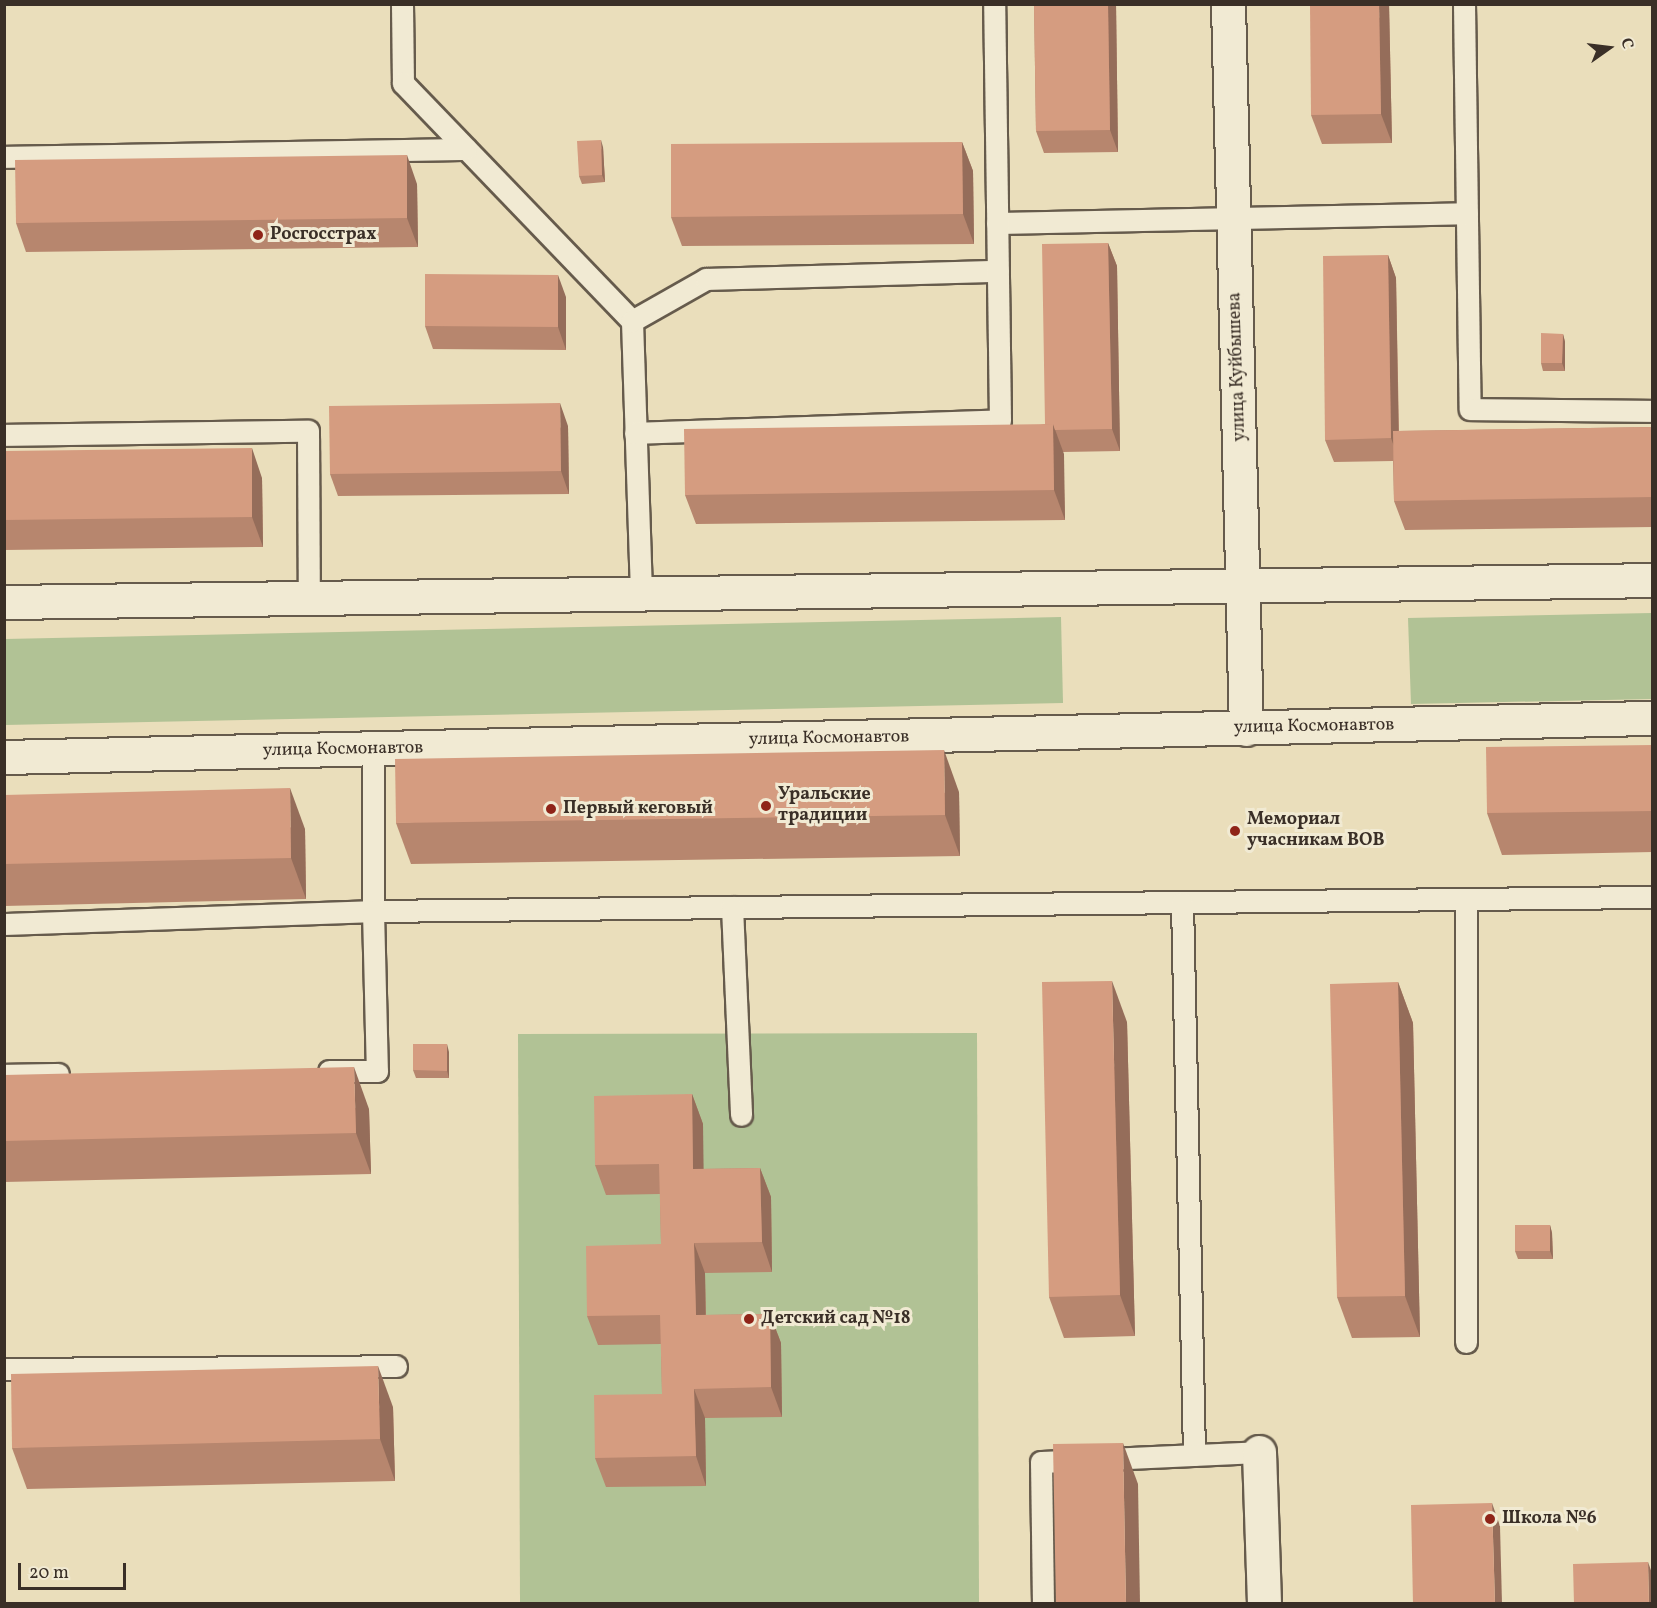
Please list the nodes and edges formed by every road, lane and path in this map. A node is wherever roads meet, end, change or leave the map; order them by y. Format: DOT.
graph roads {
  1 [pos="402,4"];
  2 [pos="994,4"];
  3 [pos="1228,4"];
  4 [pos="1464,4"];
  5 [pos="466,149"];
  6 [pos="4,157"];
  7 [pos="1467,213"];
  8 [pos="1234,219"];
  9 [pos="997,223"];
  10 [pos="998,271"];
  11 [pos="632,321"];
  12 [pos="1653,411"];
  13 [pos="635,433"];
  14 [pos="4,435"];
  15 [pos="1653,580"];
  16 [pos="1244,586"];
  17 [pos="641,594"];
  18 [pos="309,598"];
  19 [pos="4,602"];
  20 [pos="1653,718"];
  21 [pos="1246,729"];
  22 [pos="373,749"];
  23 [pos="4,757"];
  24 [pos="1653,897"];
  25 [pos="1466,900"];
  26 [pos="1182,903"];
  27 [pos="732,907"];
  28 [pos="374,911"];
  29 [pos="4,924"];
  30 [pos="307,1072"];
  31 [pos="74,1074"];
  32 [pos="4,1075"];
  33 [pos="741,1115"];
  34 [pos="1466,1342"];
  35 [pos="396,1366"];
  36 [pos="4,1369"];
  37 [pos="1259,1452"];
  38 [pos="1194,1455"];
  39 [pos="1043,1604"];
  40 [pos="1264,1604"];
  1 -- 5 [label="lane"];
  2 -- 9 [label="lane"];
  3 -- 8 [label="street, улица Куйбышева"];
  4 -- 7 [label="lane"];
  5 -- 6 [label="lane"];
  5 -- 11 [label="lane"];
  7 -- 8 [label="lane"];
  7 -- 12 [label="lane"];
  8 -- 9 [label="lane"];
  8 -- 16 [label="street, улица Куйбышева"];
  9 -- 10 [label="lane"];
  10 -- 11 [label="lane"];
  10 -- 13 [label="lane"];
  11 -- 13 [label="lane"];
  13 -- 17 [label="lane"];
  14 -- 18 [label="lane"];
  15 -- 16 [label="street"];
  16 -- 17 [label="street"];
  16 -- 21 [label="street, улица Куйбышева"];
  17 -- 18 [label="street"];
  18 -- 19 [label="street"];
  20 -- 21 [label="street, улица Космонавтов"];
  21 -- 22 [label="street, улица Космонавтов"];
  22 -- 23 [label="street, улица Космонавтов"];
  22 -- 28 [label="lane"];
  24 -- 25 [label="lane"];
  25 -- 26 [label="lane"];
  25 -- 34 [label="lane"];
  26 -- 27 [label="lane"];
  26 -- 38 [label="lane"];
  27 -- 28 [label="lane"];
  27 -- 33 [label="lane"];
  28 -- 29 [label="lane"];
  28 -- 30 [label="lane"];
  31 -- 32 [label="lane"];
  35 -- 36 [label="lane"];
  37 -- 38 [label="lane"];
  37 -- 40 [label="street"];
  38 -- 39 [label="lane"];
}
